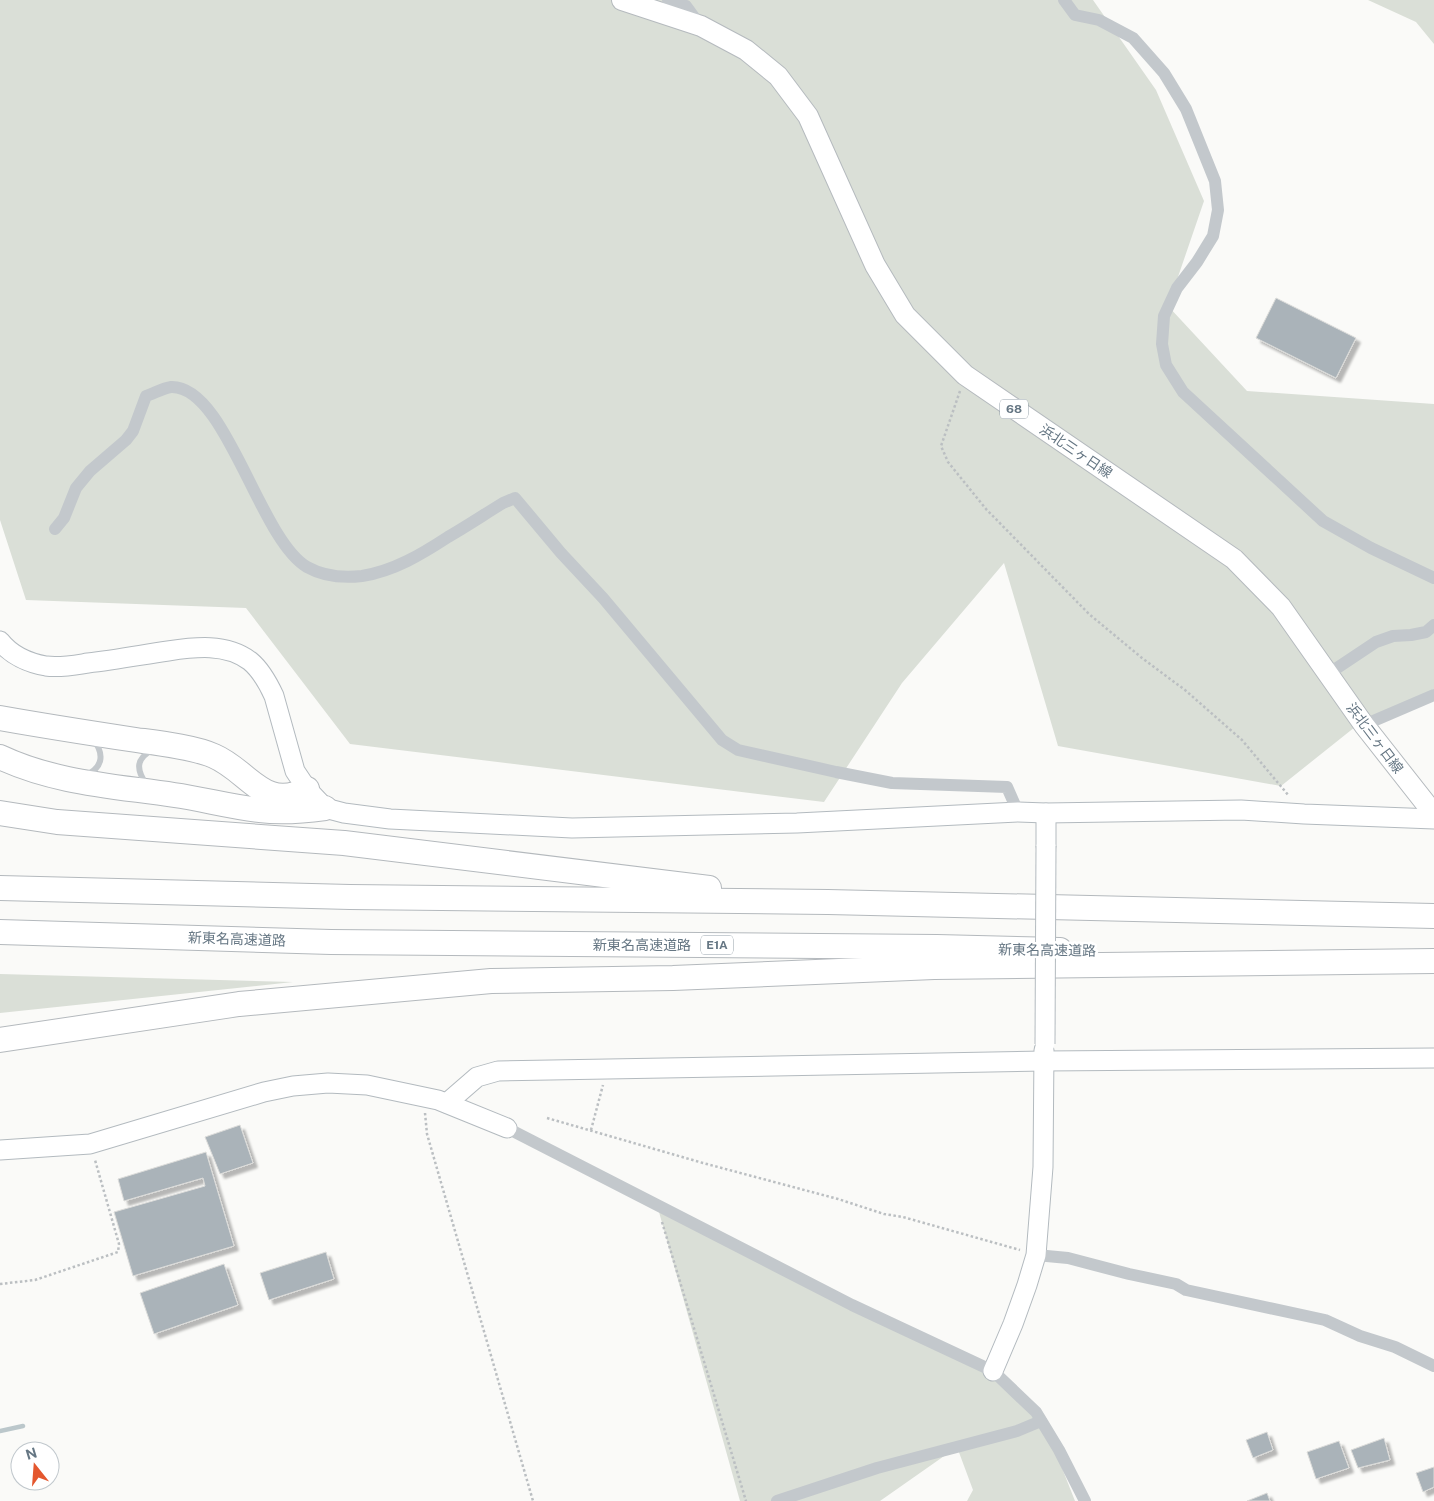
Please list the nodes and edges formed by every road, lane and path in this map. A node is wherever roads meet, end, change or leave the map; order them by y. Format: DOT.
graph roads {
  1 [pos="622,0"];
  2 [pos="668,0"];
  3 [pos="1064,0"];
  4 [pos="701,26"];
  5 [pos="965,376"];
  6 [pos="55,529"];
  7 [pos="1434,578"];
  8 [pos="1434,625"];
  9 [pos="0,641"];
  10 [pos="1328,674"];
  11 [pos="1434,695"];
  12 [pos="0,718"];
  13 [pos="1364,724"];
  14 [pos="84,732"];
  15 [pos="167,745"];
  16 [pos="0,758"];
  17 [pos="71,780"];
  18 [pos="307,789"];
  19 [pos="154,792"];
  20 [pos="325,808"];
  21 [pos="1018,812"];
  22 [pos="0,813"];
  23 [pos="1046,813"];
  24 [pos="1304,814"];
  25 [pos="1434,814"];
  26 [pos="1434,819"];
  27 [pos="0,821"];
  28 [pos="58,822"];
  29 [pos="0,888"];
  30 [pos="828,902"];
  31 [pos="1434,916"];
  32 [pos="0,932"];
  33 [pos="1434,960"];
  34 [pos="0,1040"];
  35 [pos="1044,1052"];
  36 [pos="1434,1058"];
  37 [pos="608,1069"];
  38 [pos="423,1096"];
  39 [pos="447,1103"];
  40 [pos="547,1118"];
  41 [pos="508,1128"];
  42 [pos="591,1130"];
  43 [pos="90,1144"];
  44 [pos="0,1150"];
  45 [pos="657,1204"];
  46 [pos="1036,1255"];
  47 [pos="0,1284"];
  48 [pos="1434,1366"];
  49 [pos="993,1371"];
  50 [pos="1041,1421"];
  51 [pos="533,1501"];
  52 [pos="746,1501"];
  53 [pos="777,1501"];
  54 [pos="1086,1501"];
  1 -- 4 [label="main road, 浜北三ヶ日線 / 68"];
  2 -- 4 [label="street"];
  3 -- 7 [label="street"];
  4 -- 5 [label="main road, 浜北三ヶ日線 / 68"];
  5 -- 10 [label="main road, 浜北三ヶ日線 / 68"];
  5 -- 24 [label="path"];
  6 -- 21 [label="street"];
  8 -- 10 [label="street"];
  9 -- 18 [label="street"];
  10 -- 13 [label="main road, 浜北三ヶ日線 / 68"];
  11 -- 13 [label="street"];
  12 -- 14 [label="highway"];
  13 -- 25 [label="main road, 浜北三ヶ日線 / 68"];
  14 -- 15 [label="highway"];
  14 -- 17 [label="lane"];
  15 -- 18 [label="highway"];
  15 -- 19 [label="lane"];
  16 -- 17 [label="highway"];
  17 -- 19 [label="highway"];
  18 -- 20 [label="street"];
  19 -- 20 [label="highway"];
  20 -- 21 [label="street"];
  21 -- 23 [label="street"];
  22 -- 28 [label="highway"];
  23 -- 24 [label="street"];
  23 -- 35 [label="street, bridge"];
  24 -- 26 [label="street"];
  27 -- 28 [label="highway"];
  28 -- 30 [label="highway"];
  29 -- 30 [label="highway"];
  30 -- 31 [label="highway"];
  32 -- 33 [label="highway, 新東名高速道路 / E1A"];
  33 -- 34 [label="highway"];
  35 -- 36 [label="street"];
  35 -- 37 [label="street"];
  35 -- 46 [label="street"];
  37 -- 39 [label="street"];
  37 -- 42 [label="path"];
  38 -- 39 [label="street"];
  38 -- 43 [label="street"];
  38 -- 51 [label="path"];
  39 -- 41 [label="street"];
  40 -- 42 [label="path"];
  41 -- 45 [label="street"];
  42 -- 46 [label="path"];
  43 -- 44 [label="street"];
  43 -- 47 [label="path"];
  45 -- 49 [label="street"];
  45 -- 52 [label="path"];
  46 -- 48 [label="street"];
  46 -- 49 [label="street"];
  49 -- 50 [label="street"];
  50 -- 53 [label="street"];
  50 -- 54 [label="street"];
}
